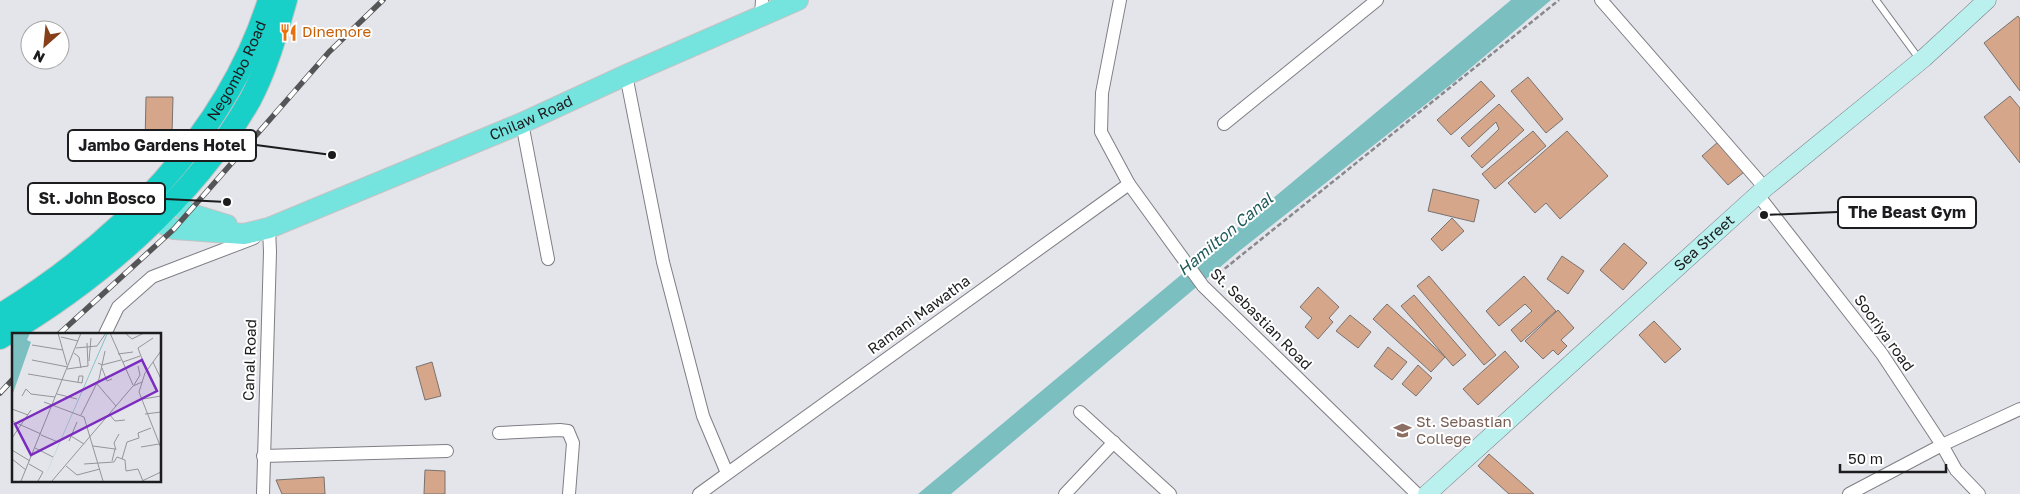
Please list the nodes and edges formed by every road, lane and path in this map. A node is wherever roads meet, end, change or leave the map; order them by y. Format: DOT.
graph roads {
  1 [pos="269,0"];
  2 [pos="286,0"];
  3 [pos="798,0"];
  4 [pos="1120,0"];
  5 [pos="1376,0"];
  6 [pos="1559,0"];
  7 [pos="1601,0"];
  8 [pos="1876,0"];
  9 [pos="1987,0"];
  10 [pos="761,8"];
  11 [pos="1921,61"];
  12 [pos="626,74"];
  13 [pos="522,123"];
  14 [pos="1224,124"];
  15 [pos="1129,184"];
  16 [pos="1762,191"];
  17 [pos="166,194"];
  18 [pos="147,213"];
  19 [pos="267,229"];
  20 [pos="548,259"];
  21 [pos="1204,286"];
  22 [pos="0,315"];
  23 [pos="105,333"];
  24 [pos="0,338"];
  25 [pos="2020,409"];
  26 [pos="1080,412"];
  27 [pos="499,433"];
  28 [pos="1114,442"];
  29 [pos="1942,445"];
  30 [pos="447,451"];
  31 [pos="263,456"];
  32 [pos="727,473"];
  33 [pos="263,494"];
  34 [pos="569,494"];
  35 [pos="698,494"];
  36 [pos="1065,494"];
  37 [pos="1170,494"];
  38 [pos="1416,494"];
  39 [pos="1427,494"];
  40 [pos="1849,494"];
  41 [pos="1979,494"];
  1 -- 17 [label="highway, Negombo Road"];
  2 -- 17 [label="highway, Negombo Road"];
  3 -- 10 [label="main road, Chilaw Road"];
  4 -- 15 [label="street, St. Sebastian Road"];
  5 -- 14 [label="street"];
  6 -- 21 [label="path"];
  7 -- 16 [label="street, Sooriya road"];
  8 -- 11 [label="lane"];
  9 -- 11 [label="street, Sea Street"];
  10 -- 12 [label="main road, Chilaw Road"];
  11 -- 16 [label="street, Sea Street"];
  12 -- 13 [label="main road, Chilaw Road"];
  12 -- 32 [label="street"];
  13 -- 19 [label="main road, Chilaw Road"];
  13 -- 20 [label="street"];
  15 -- 21 [label="street, St. Sebastian Road"];
  15 -- 32 [label="street, Ramani Mawatha"];
  16 -- 29 [label="street, Sooriya road"];
  16 -- 39 [label="street, Sea Street"];
  17 -- 18 [label="highway, Negombo Road"];
  17 -- 19 [label="main road, Chilaw Road"];
  18 -- 19 [label="main road, Chilaw Road"];
  18 -- 22 [label="highway"];
  18 -- 24 [label="highway"];
  19 -- 23 [label="street"];
  19 -- 31 [label="street, Canal Road"];
  21 -- 38 [label="street, St. Sebastian Road"];
  25 -- 29 [label="street"];
  26 -- 28 [label="street"];
  27 -- 34 [label="street"];
  28 -- 36 [label="street"];
  28 -- 37 [label="street"];
  29 -- 40 [label="street"];
  29 -- 41 [label="street, Sooriya road"];
  30 -- 31 [label="street"];
  31 -- 33 [label="street, Canal Road"];
  32 -- 35 [label="street, Ramani Mawatha"];
}
